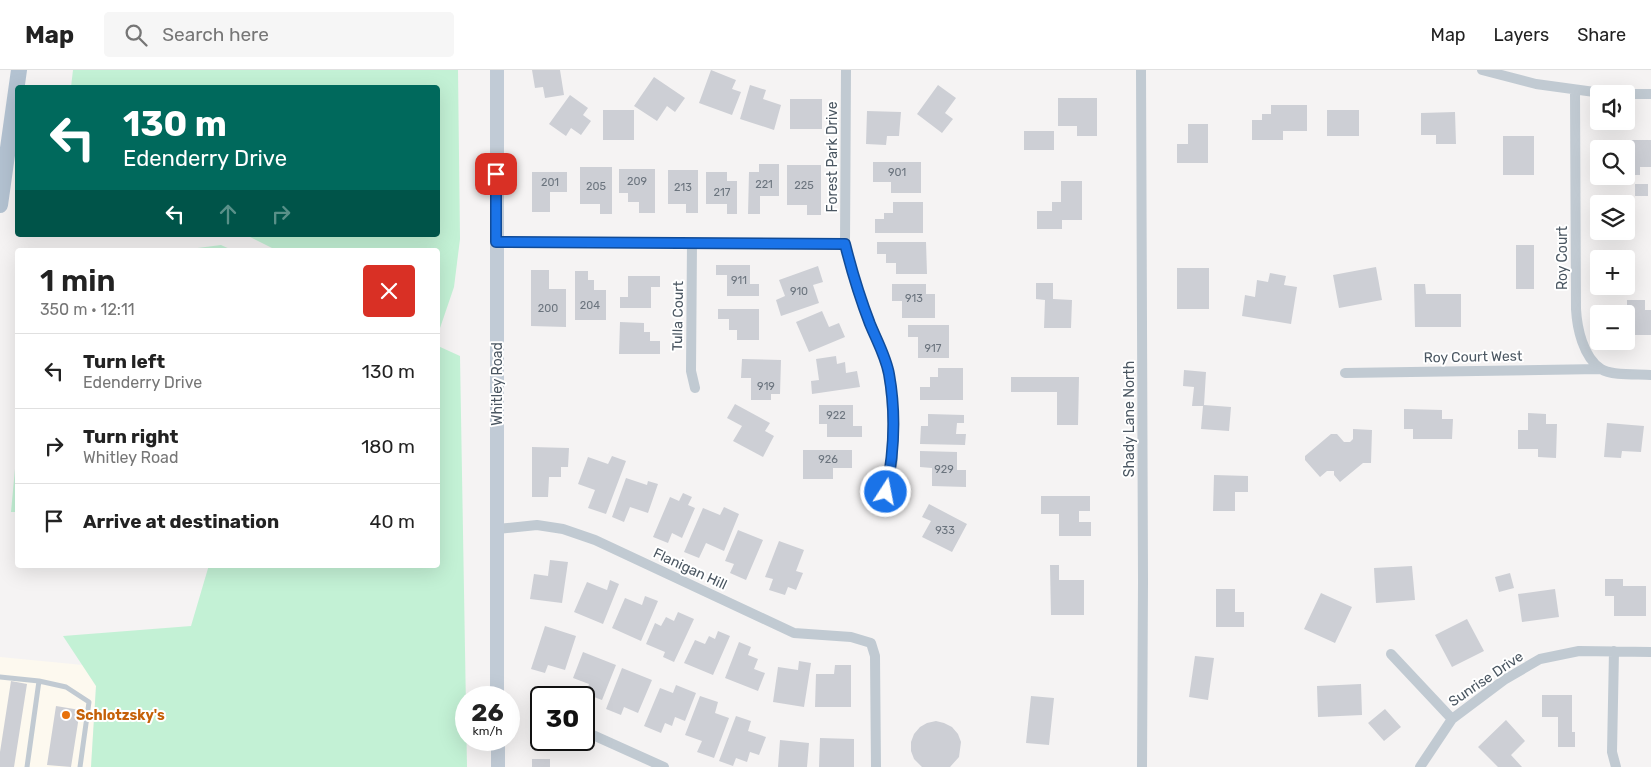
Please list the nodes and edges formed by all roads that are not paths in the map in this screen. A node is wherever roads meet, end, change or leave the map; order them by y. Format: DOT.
graph roads {
  1 [pos="17,70"];
  2 [pos="497,70"];
  3 [pos="846,70"];
  4 [pos="1141,70"];
  5 [pos="1482,70"];
  6 [pos="15,85"];
  7 [pos="15,86"];
  8 [pos="1575,90"];
  9 [pos="1590,92"];
  10 [pos="1635,94"];
  11 [pos="1651,94"];
  12 [pos="0,204"];
  13 [pos="496,242"];
  14 [pos="692,243"];
  15 [pos="845,244"];
  16 [pos="1600,368"];
  17 [pos="1345,373"];
  18 [pos="1651,375"];
  19 [pos="695,388"];
  20 [pos="886,492"];
  21 [pos="496,529"];
  22 [pos="1614,651"];
  23 [pos="1651,652"];
  24 [pos="1391,654"];
  25 [pos="0,677"];
  26 [pos="39,681"];
  27 [pos="497,686"];
  28 [pos="1452,719"];
  29 [pos="595,736"];
  30 [pos="498,751"];
  31 [pos="27,767"];
  32 [pos="80,767"];
  33 [pos="498,767"];
  34 [pos="664,767"];
  35 [pos="876,767"];
  36 [pos="1142,767"];
  37 [pos="1420,767"];
  38 [pos="1616,767"];
  1 -- 6 [label="main road"];
  2 -- 13 [label="street, Whitley Road"];
  3 -- 15 [label="street, Forest Park Drive"];
  4 -- 36 [label="street, Shady Lane North"];
  5 -- 8 [label="street"];
  7 -- 12 [label="main road"];
  8 -- 9 [label="street"];
  8 -- 16 [label="street, Roy Court"];
  10 -- 11 [label="street"];
  13 -- 14 [label="street"];
  13 -- 21 [label="street, Whitley Road"];
  14 -- 15 [label="street"];
  14 -- 19 [label="street, Tulla Court"];
  15 -- 20 [label="street, Forest Park Drive"];
  16 -- 17 [label="street, Roy Court West"];
  16 -- 18 [label="street"];
  21 -- 27 [label="street, Whitley Road"];
  21 -- 35 [label="street, Flanigan Hill"];
  22 -- 23 [label="street, Sunrise Drive"];
  22 -- 28 [label="street, Sunrise Drive"];
  22 -- 38 [label="street"];
  24 -- 28 [label="street"];
  25 -- 26 [label="lane"];
  26 -- 31 [label="lane"];
  26 -- 32 [label="lane"];
  28 -- 37 [label="street, Sunrise Drive"];
  29 -- 34 [label="street"];
  30 -- 33 [label="street"];
}
